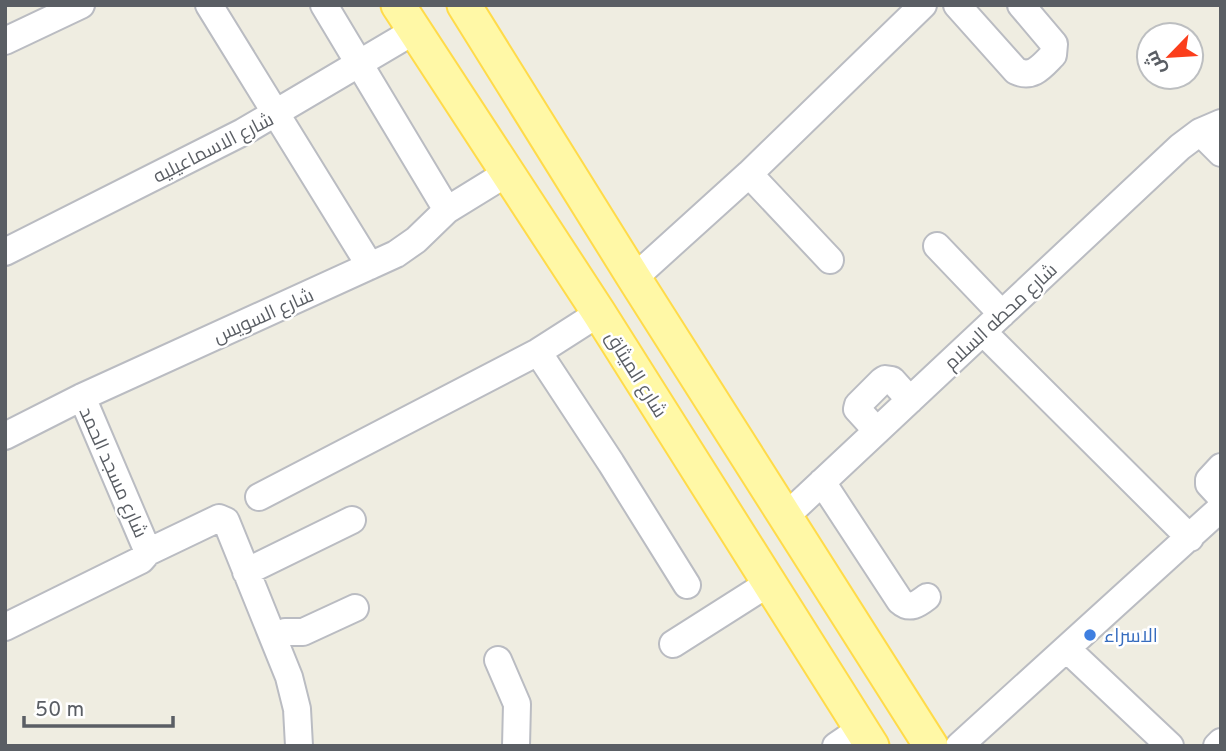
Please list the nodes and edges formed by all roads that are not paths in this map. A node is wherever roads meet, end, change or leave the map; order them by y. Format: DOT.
graph roads {
  1 [pos="81,5"];
  2 [pos="209,5"];
  3 [pos="324,5"];
  4 [pos="957,5"];
  5 [pos="1021,5"];
  6 [pos="913,9"];
  7 [pos="471,17"];
  8 [pos="406,18"];
  9 [pos="5,41"];
  10 [pos="435,63"];
  11 [pos="359,64"];
  12 [pos="276,114"];
  13 [pos="1211,127"];
  14 [pos="1221,153"];
  15 [pos="507,173"];
  16 [pos="749,174"];
  17 [pos="447,210"];
  18 [pos="937,246"];
  19 [pos="5,252"];
  20 [pos="830,260"];
  21 [pos="370,267"];
  22 [pos="634,278"];
  23 [pos="598,313"];
  24 [pos="1002,314"];
  25 [pos="983,332"];
  26 [pos="538,352"];
  27 [pos="82,397"];
  28 [pos="5,436"];
  29 [pos="1221,467"];
  30 [pos="822,482"];
  31 [pos="259,497"];
  32 [pos="1221,497"];
  33 [pos="1221,509"];
  34 [pos="785,517"];
  35 [pos="352,520"];
  36 [pos="1190,538"];
  37 [pos="148,552"];
  38 [pos="246,572"];
  39 [pos="769,583"];
  40 [pos="687,585"];
  41 [pos="927,597"];
  42 [pos="355,608"];
  43 [pos="5,627"];
  44 [pos="273,637"];
  45 [pos="673,644"];
  46 [pos="1067,649"];
  47 [pos="498,660"];
  48 [pos="856,740"];
  49 [pos="1221,742"];
  50 [pos="299,746"];
  51 [pos="516,746"];
  52 [pos="930,746"];
  53 [pos="959,746"];
  54 [pos="1170,746"];
  55 [pos="1216,746"];
  1 -- 9 [label="street"];
  2 -- 12 [label="street"];
  3 -- 11 [label="street"];
  4 -- 5 [label="street"];
  6 -- 16 [label="street"];
  7 -- 10 [label="main road"];
  7 -- 22 [label="main road"];
  8 -- 10 [label="main road, شارع الميثاق"];
  8 -- 11 [label="street, شارع الاسماعيليه"];
  10 -- 15 [label="main road, شارع الميثاق"];
  11 -- 12 [label="street, شارع الاسماعيليه"];
  11 -- 17 [label="street"];
  12 -- 19 [label="street, شارع الاسماعيليه"];
  12 -- 21 [label="street"];
  13 -- 14 [label="street"];
  13 -- 24 [label="street, شارع محطه السلام"];
  15 -- 17 [label="street, شارع السويس"];
  15 -- 23 [label="main road, شارع الميثاق"];
  16 -- 20 [label="street"];
  16 -- 22 [label="street"];
  17 -- 21 [label="street, شارع السويس"];
  18 -- 24 [label="street"];
  21 -- 27 [label="street, شارع السويس"];
  22 -- 34 [label="main road"];
  23 -- 26 [label="street"];
  23 -- 39 [label="main road, شارع الميثاق"];
  24 -- 25 [label="street, شارع محطه السلام"];
  25 -- 30 [label="street, شارع محطه السلام"];
  25 -- 36 [label="street"];
  26 -- 31 [label="street"];
  26 -- 40 [label="street"];
  27 -- 28 [label="street, شارع السويس"];
  27 -- 37 [label="street, شارع مسجد الحمد"];
  29 -- 32 [label="street"];
  30 -- 34 [label="street, شارع محطه السلام"];
  30 -- 41 [label="street"];
  33 -- 36 [label="street"];
  34 -- 52 [label="main road"];
  35 -- 38 [label="street"];
  36 -- 46 [label="street"];
  37 -- 38 [label="street"];
  37 -- 43 [label="street, شارع مسجد الحمد"];
  38 -- 44 [label="street"];
  39 -- 45 [label="street"];
  39 -- 48 [label="main road, شارع الميثاق"];
  42 -- 44 [label="street"];
  44 -- 50 [label="street"];
  46 -- 53 [label="street"];
  46 -- 54 [label="street"];
  47 -- 51 [label="street"];
  49 -- 55 [label="street"];
}
